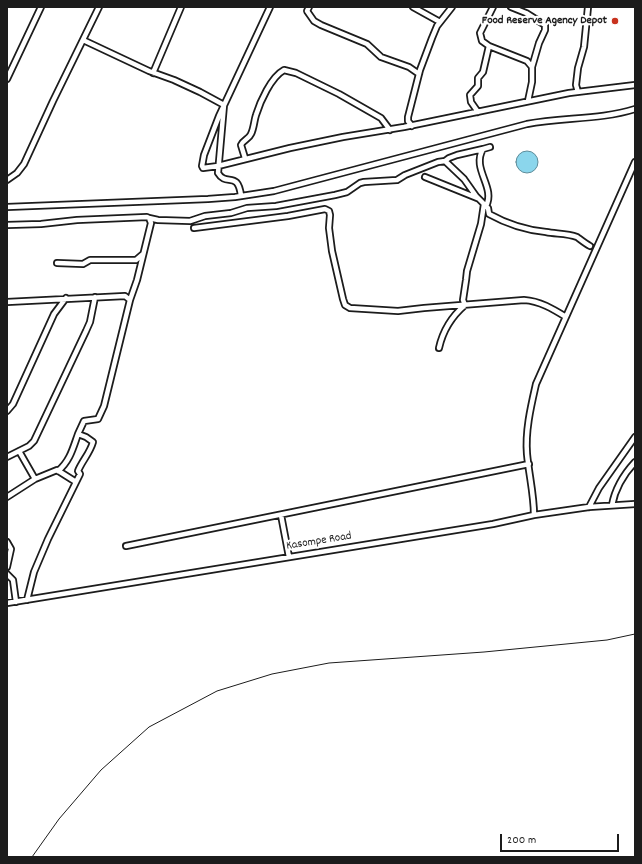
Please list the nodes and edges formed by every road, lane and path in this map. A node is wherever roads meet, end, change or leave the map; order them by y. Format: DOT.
graph roads {
  1 [pos="41,7"];
  2 [pos="99,7"];
  3 [pos="181,7"];
  4 [pos="270,7"];
  5 [pos="308,7"];
  6 [pos="413,7"];
  7 [pos="452,7"];
  8 [pos="494,7"];
  9 [pos="511,7"];
  10 [pos="588,7"];
  11 [pos="440,22"];
  12 [pos="83,40"];
  13 [pos="489,46"];
  14 [pos="532,67"];
  15 [pos="153,73"];
  16 [pos="419,74"];
  17 [pos="7,78"];
  18 [pos="635,85"];
  19 [pos="578,92"];
  20 [pos="528,101"];
  21 [pos="224,105"];
  22 [pos="635,110"];
  23 [pos="478,112"];
  24 [pos="412,126"];
  25 [pos="390,130"];
  26 [pos="490,147"];
  27 [pos="483,149"];
  28 [pos="245,158"];
  29 [pos="445,161"];
  30 [pos="635,162"];
  31 [pos="218,166"];
  32 [pos="425,177"];
  33 [pos="7,180"];
  34 [pos="241,196"];
  35 [pos="478,198"];
  36 [pos="485,205"];
  37 [pos="7,207"];
  38 [pos="149,218"];
  39 [pos="7,225"];
  40 [pos="194,228"];
  41 [pos="590,246"];
  42 [pos="144,252"];
  43 [pos="57,263"];
  44 [pos="66,298"];
  45 [pos="95,298"];
  46 [pos="130,300"];
  47 [pos="7,302"];
  48 [pos="466,305"];
  49 [pos="566,317"];
  50 [pos="439,348"];
  51 [pos="7,411"];
  52 [pos="78,434"];
  53 [pos="635,437"];
  54 [pos="19,451"];
  55 [pos="7,457"];
  56 [pos="635,462"];
  57 [pos="529,464"];
  58 [pos="58,471"];
  59 [pos="35,479"];
  60 [pos="76,482"];
  61 [pos="7,497"];
  62 [pos="635,504"];
  63 [pos="612,505"];
  64 [pos="589,507"];
  65 [pos="281,515"];
  66 [pos="534,515"];
  67 [pos="7,542"];
  68 [pos="126,546"];
  69 [pos="289,557"];
  70 [pos="7,567"];
  71 [pos="7,574"];
  72 [pos="27,600"];
  73 [pos="16,602"];
  74 [pos="7,603"];
  1 -- 17 [label="street"];
  2 -- 12 [label="street"];
  3 -- 15 [label="street"];
  4 -- 21 [label="street"];
  5 -- 16 [label="street"];
  6 -- 11 [label="street"];
  7 -- 11 [label="street"];
  8 -- 13 [label="street"];
  9 -- 14 [label="street"];
  10 -- 19 [label="street"];
  11 -- 16 [label="street"];
  12 -- 15 [label="street"];
  12 -- 33 [label="street"];
  13 -- 14 [label="street"];
  13 -- 23 [label="street"];
  14 -- 20 [label="street"];
  15 -- 21 [label="street"];
  16 -- 24 [label="street"];
  18 -- 19 [label="street"];
  19 -- 20 [label="street"];
  20 -- 23 [label="street"];
  21 -- 31 [label="street"];
  21 -- 31 [label="street"];
  22 -- 34 [label="street"];
  23 -- 24 [label="street"];
  24 -- 25 [label="street"];
  25 -- 28 [label="street"];
  25 -- 28 [label="street"];
  26 -- 27 [label="street"];
  27 -- 29 [label="street"];
  27 -- 36 [label="street"];
  28 -- 31 [label="street"];
  29 -- 35 [label="street"];
  29 -- 38 [label="street"];
  30 -- 49 [label="street"];
  31 -- 34 [label="street"];
  32 -- 35 [label="street"];
  34 -- 37 [label="street"];
  35 -- 36 [label="street"];
  36 -- 41 [label="street"];
  36 -- 48 [label="street"];
  38 -- 39 [label="street"];
  38 -- 42 [label="street"];
  40 -- 48 [label="street"];
  42 -- 43 [label="street"];
  42 -- 46 [label="street"];
  44 -- 45 [label="street"];
  44 -- 47 [label="street"];
  44 -- 51 [label="street"];
  45 -- 46 [label="street"];
  45 -- 54 [label="street"];
  46 -- 52 [label="street"];
  48 -- 49 [label="street"];
  48 -- 50 [label="street"];
  49 -- 57 [label="street"];
  52 -- 58 [label="street"];
  52 -- 60 [label="street"];
  53 -- 64 [label="street"];
  54 -- 55 [label="street"];
  54 -- 59 [label="street"];
  56 -- 63 [label="street"];
  57 -- 65 [label="street"];
  57 -- 66 [label="street"];
  58 -- 59 [label="street"];
  58 -- 60 [label="street"];
  59 -- 61 [label="street"];
  60 -- 72 [label="street"];
  62 -- 63 [label="street, Kasompe Road"];
  63 -- 64 [label="street, Kasompe Road"];
  64 -- 66 [label="street, Kasompe Road"];
  65 -- 68 [label="street"];
  65 -- 69 [label="street"];
  66 -- 69 [label="street, Kasompe Road"];
  67 -- 70 [label="street"];
  69 -- 72 [label="street, Kasompe Road"];
  71 -- 73 [label="street"];
  72 -- 73 [label="street, Kasompe Road"];
  73 -- 74 [label="street, Kasompe Road"];
}
